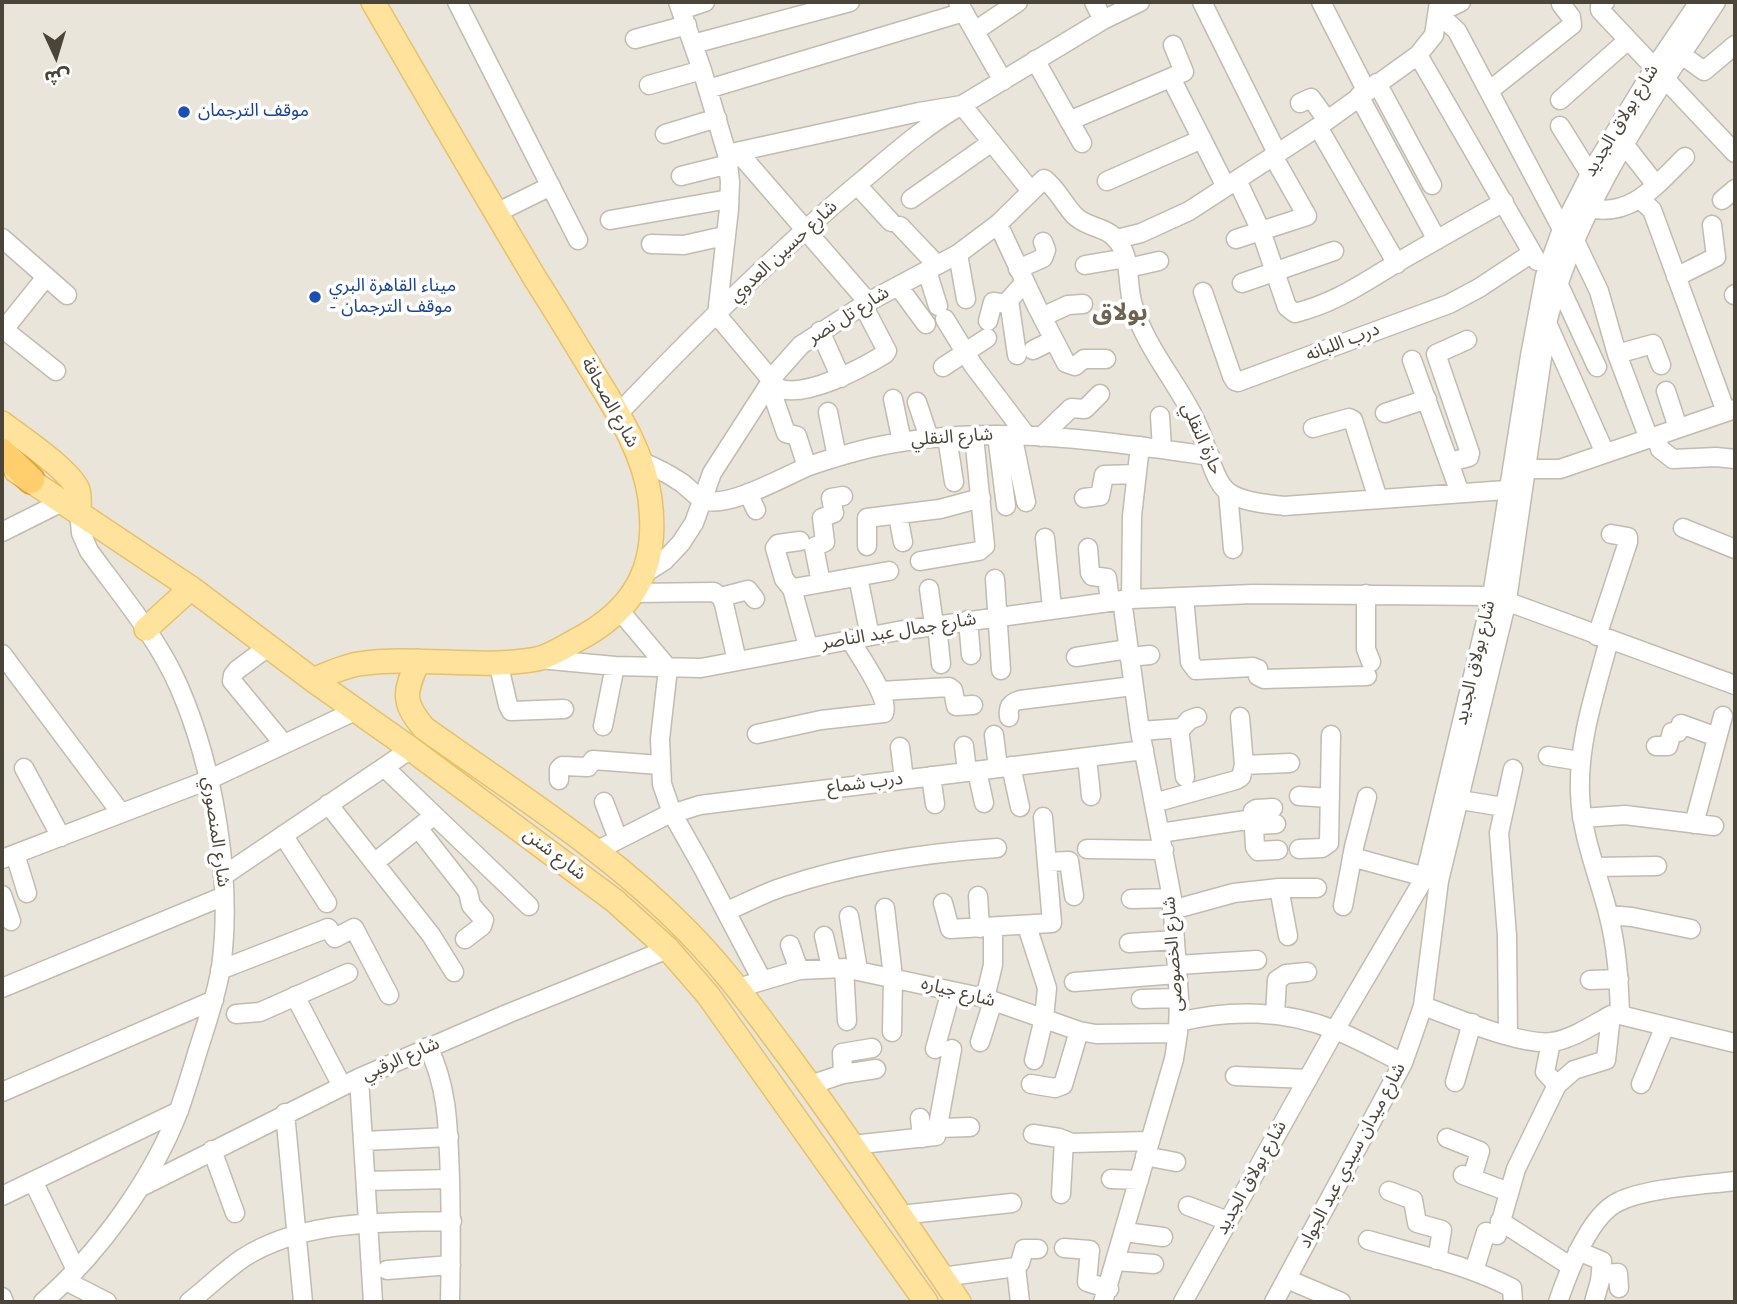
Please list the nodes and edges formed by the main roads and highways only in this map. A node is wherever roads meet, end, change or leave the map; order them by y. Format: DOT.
graph roads {
  1 [pos="373,2"];
  2 [pos="2,423"];
  3 [pos="2,452"];
  4 [pos="2,461"];
  5 [pos="31,480"];
  6 [pos="74,502"];
  7 [pos="191,588"];
  8 [pos="146,629"];
  9 [pos="418,661"];
  10 [pos="313,680"];
  11 [pos="407,702"];
  12 [pos="382,727"];
  13 [pos="779,1044"];
  14 [pos="755,1060"];
  15 [pos="926,1302"];
  16 [pos="959,1302"];
  1 -- 9 [label="main road, شارع الصحافة"];
  2 -- 6 [label="main road, شارع شنن"];
  3 -- 5 [label="highway"];
  4 -- 5 [label="main road, شارع شنن"];
  5 -- 6 [label="main road, شارع شنن"];
  6 -- 7 [label="main road, شارع شنن"];
  7 -- 8 [label="main road"];
  7 -- 10 [label="main road, شارع شنن"];
  9 -- 10 [label="main road"];
  9 -- 11 [label="main road"];
  10 -- 12 [label="main road, شارع شنن"];
  11 -- 12 [label="main road"];
  11 -- 13 [label="main road, شارع شنن"];
  12 -- 14 [label="main road, شارع شنن"];
  13 -- 14 [label="main road"];
  13 -- 16 [label="main road, شارع شنن"];
  14 -- 15 [label="main road, شارع شنن"];
}
